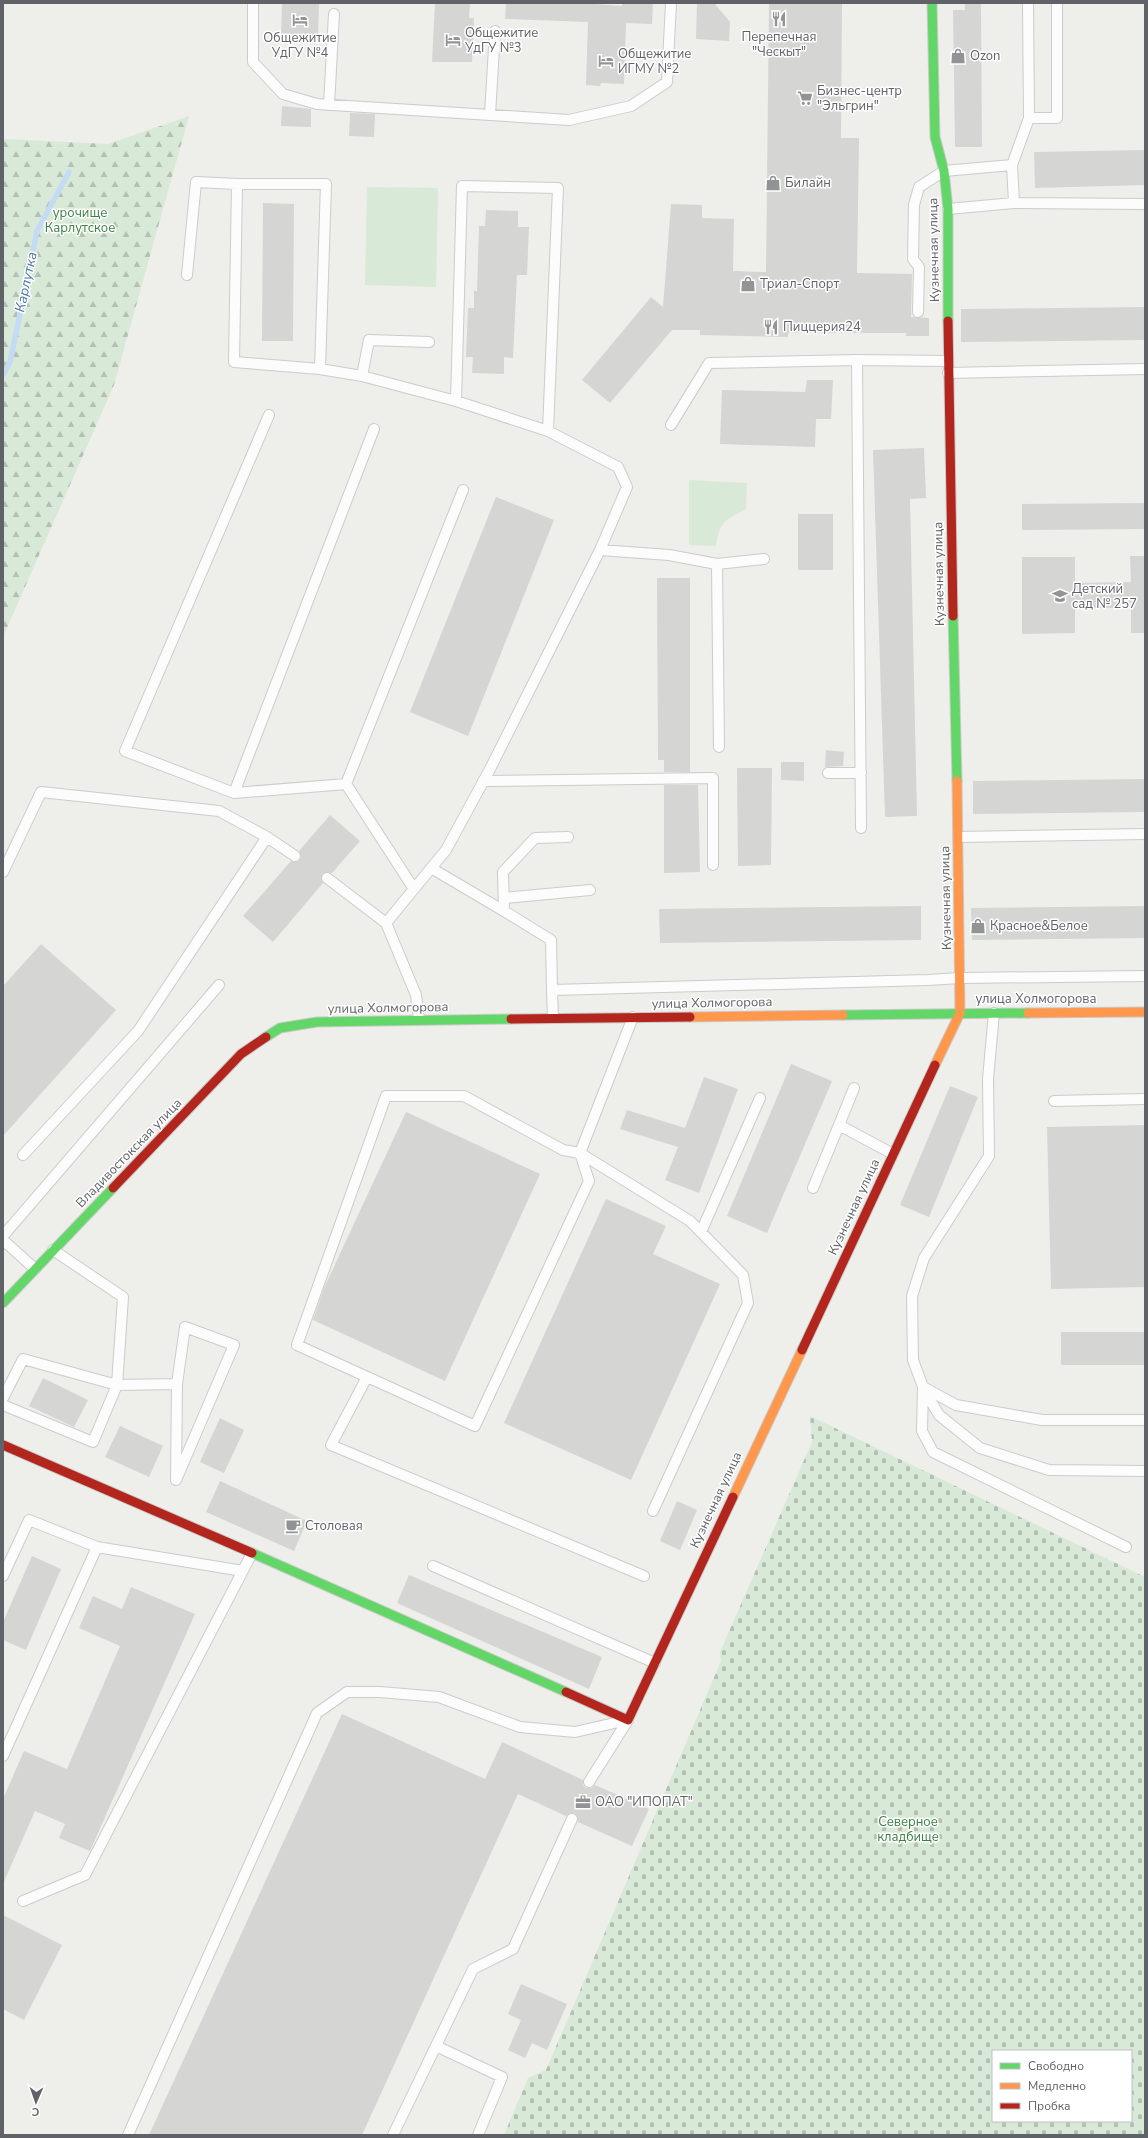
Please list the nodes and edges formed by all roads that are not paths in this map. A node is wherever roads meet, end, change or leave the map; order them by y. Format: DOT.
graph roads {
  1 [pos="253,3"];
  2 [pos="671,3"];
  3 [pos="932,3"];
  4 [pos="1028,3"];
  5 [pos="1057,3"];
  6 [pos="334,14"];
  7 [pos="495,31"];
  8 [pos="329,105"];
  9 [pos="490,115"];
  10 [pos="1030,118"];
  11 [pos="1012,165"];
  12 [pos="944,171"];
  13 [pos="237,184"];
  14 [pos="1014,204"];
  15 [pos="1145,204"];
  16 [pos="948,209"];
  17 [pos="187,275"];
  18 [pos="918,312"];
  19 [pos="429,342"];
  20 [pos="857,360"];
  21 [pos="948,361"];
  22 [pos="320,368"];
  23 [pos="1145,369"];
  24 [pos="948,373"];
  25 [pos="362,376"];
  26 [pos="456,401"];
  27 [pos="269,415"];
  28 [pos="671,425"];
  29 [pos="374,429"];
  30 [pos="548,431"];
  31 [pos="463,490"];
  32 [pos="600,550"];
  33 [pos="764,559"];
  34 [pos="717,564"];
  35 [pos="719,747"];
  36 [pos="828,773"];
  37 [pos="860,773"];
  38 [pos="483,781"];
  39 [pos="346,784"];
  40 [pos="234,793"];
  41 [pos="861,828"];
  42 [pos="1145,834"];
  43 [pos="958,836"];
  44 [pos="266,837"];
  45 [pos="568,837"];
  46 [pos="295,856"];
  47 [pos="713,865"];
  48 [pos="431,868"];
  49 [pos="3,872"];
  50 [pos="327,878"];
  51 [pos="414,889"];
  52 [pos="590,890"];
  53 [pos="504,898"];
  54 [pos="504,911"];
  55 [pos="386,923"];
  56 [pos="1145,976"];
  57 [pos="960,978"];
  58 [pos="219,986"];
  59 [pos="552,990"];
  60 [pos="994,1012"];
  61 [pos="1145,1012"];
  62 [pos="960,1013"];
  63 [pos="633,1017"];
  64 [pos="553,1018"];
  65 [pos="419,1020"];
  66 [pos="280,1028"];
  67 [pos="854,1088"];
  68 [pos="760,1098"];
  69 [pos="1145,1099"];
  70 [pos="1054,1101"];
  71 [pos="839,1125"];
  72 [pos="580,1153"];
  73 [pos="893,1154"];
  74 [pos="23,1155"];
  75 [pos="813,1188"];
  76 [pos="701,1232"];
  77 [pos="3,1236"];
  78 [pos="3,1240"];
  79 [pos="53,1250"];
  80 [pos="35,1269"];
  81 [pos="3,1303"];
  82 [pos="367,1377"];
  83 [pos="177,1384"];
  84 [pos="117,1385"];
  85 [pos="923,1387"];
  86 [pos="3,1398"];
  87 [pos="3,1405"];
  88 [pos="1145,1420"];
  89 [pos="3,1445"];
  90 [pos="1145,1471"];
  91 [pos="654,1511"];
  92 [pos="97,1547"];
  93 [pos="1126,1547"];
  94 [pos="252,1553"];
  95 [pos="433,1566"];
  96 [pos="243,1570"];
  97 [pos="3,1576"];
  98 [pos="644,1576"];
  99 [pos="655,1663"];
  100 [pos="628,1720"];
  101 [pos="3,1756"];
  102 [pos="589,1782"];
  103 [pos="572,1819"];
  104 [pos="23,1901"];
  105 [pos="436,2046"];
  106 [pos="128,2135"];
  107 [pos="393,2135"];
  108 [pos="478,2135"];
  1 -- 8 [label="lane"];
  2 -- 9 [label="lane"];
  3 -- 12 [label="street, Кузнечная улица"];
  4 -- 10 [label="lane"];
  5 -- 10 [label="lane"];
  6 -- 8 [label="lane"];
  7 -- 9 [label="lane"];
  8 -- 9 [label="lane"];
  10 -- 11 [label="lane"];
  11 -- 12 [label="lane"];
  11 -- 14 [label="lane"];
  12 -- 16 [label="street, Кузнечная улица"];
  12 -- 18 [label="lane"];
  13 -- 17 [label="lane"];
  13 -- 22 [label="lane"];
  13 -- 22 [label="lane"];
  14 -- 15 [label="lane"];
  14 -- 16 [label="lane"];
  16 -- 21 [label="street, Кузнечная улица"];
  19 -- 25 [label="lane"];
  20 -- 21 [label="lane"];
  20 -- 28 [label="lane"];
  20 -- 37 [label="lane"];
  21 -- 24 [label="street, Кузнечная улица"];
  22 -- 25 [label="lane"];
  23 -- 24 [label="lane"];
  24 -- 43 [label="street, Кузнечная улица"];
  25 -- 26 [label="lane"];
  26 -- 30 [label="lane"];
  26 -- 30 [label="lane"];
  27 -- 40 [label="lane"];
  29 -- 40 [label="lane"];
  30 -- 32 [label="lane"];
  31 -- 39 [label="lane"];
  32 -- 34 [label="lane"];
  32 -- 38 [label="lane"];
  33 -- 34 [label="lane"];
  34 -- 35 [label="lane"];
  36 -- 37 [label="lane"];
  37 -- 41 [label="lane"];
  38 -- 47 [label="lane"];
  38 -- 48 [label="lane"];
  39 -- 40 [label="lane"];
  39 -- 51 [label="lane"];
  42 -- 43 [label="lane"];
  43 -- 57 [label="street, Кузнечная улица"];
  44 -- 46 [label="lane"];
  44 -- 49 [label="lane"];
  44 -- 74 [label="lane"];
  45 -- 53 [label="lane"];
  48 -- 51 [label="lane"];
  48 -- 54 [label="lane"];
  50 -- 55 [label="lane"];
  51 -- 55 [label="lane"];
  52 -- 53 [label="lane"];
  53 -- 54 [label="lane"];
  54 -- 59 [label="lane"];
  55 -- 65 [label="lane"];
  56 -- 57 [label="lane"];
  57 -- 59 [label="lane"];
  57 -- 62 [label="street, Кузнечная улица"];
  58 -- 77 [label="lane"];
  59 -- 64 [label="lane"];
  60 -- 61 [label="street, улица Холмогорова"];
  60 -- 62 [label="street, улица Холмогорова"];
  60 -- 85 [label="lane"];
  62 -- 63 [label="street, улица Холмогорова"];
  62 -- 73 [label="street, Кузнечная улица"];
  63 -- 64 [label="street, улица Холмогорова"];
  63 -- 72 [label="lane"];
  64 -- 65 [label="street, улица Холмогорова"];
  65 -- 66 [label="street, улица Холмогорова"];
  66 -- 79 [label="street, Владивостокская улица"];
  67 -- 71 [label="lane"];
  68 -- 76 [label="lane"];
  69 -- 70 [label="lane"];
  71 -- 73 [label="lane"];
  71 -- 75 [label="lane"];
  72 -- 76 [label="lane"];
  72 -- 82 [label="lane"];
  72 -- 82 [label="lane"];
  73 -- 99 [label="street, Кузнечная улица"];
  76 -- 91 [label="lane"];
  78 -- 80 [label="lane"];
  79 -- 80 [label="street, Владивостокская улица"];
  79 -- 84 [label="lane"];
  80 -- 81 [label="street, Владивостокская улица"];
  82 -- 98 [label="lane"];
  83 -- 83 [label="lane"];
  83 -- 84 [label="lane"];
  84 -- 86 [label="lane"];
  84 -- 87 [label="lane"];
  85 -- 88 [label="lane"];
  85 -- 90 [label="lane"];
  85 -- 93 [label="lane"];
  89 -- 94 [label="street"];
  92 -- 96 [label="lane"];
  92 -- 97 [label="lane"];
  92 -- 101 [label="lane"];
  94 -- 96 [label="lane"];
  94 -- 100 [label="street"];
  95 -- 99 [label="lane"];
  96 -- 104 [label="lane"];
  99 -- 100 [label="street, Кузнечная улица"];
  100 -- 102 [label="lane"];
  100 -- 106 [label="lane"];
  103 -- 105 [label="lane"];
  105 -- 107 [label="lane"];
  105 -- 108 [label="lane"];
}
